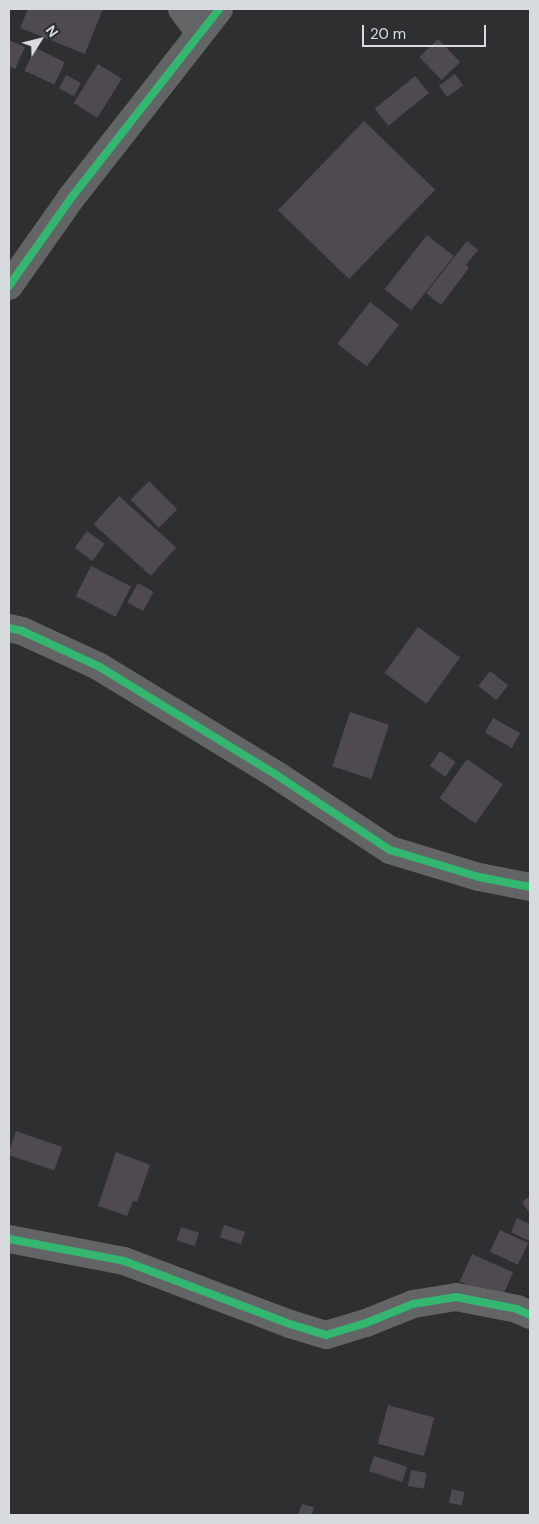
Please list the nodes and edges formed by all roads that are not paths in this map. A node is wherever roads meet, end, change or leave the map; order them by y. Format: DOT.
graph roads {
  1 [pos="182,9"];
  2 [pos="219,9"];
  3 [pos="200,33"];
  4 [pos="9,286"];
  5 [pos="9,628"];
  6 [pos="530,887"];
  7 [pos="9,1238"];
  8 [pos="530,1315"];
  1 -- 3 [label="street"];
  2 -- 3 [label="street"];
  3 -- 4 [label="street"];
  5 -- 6 [label="street"];
  7 -- 8 [label="street"];
}
